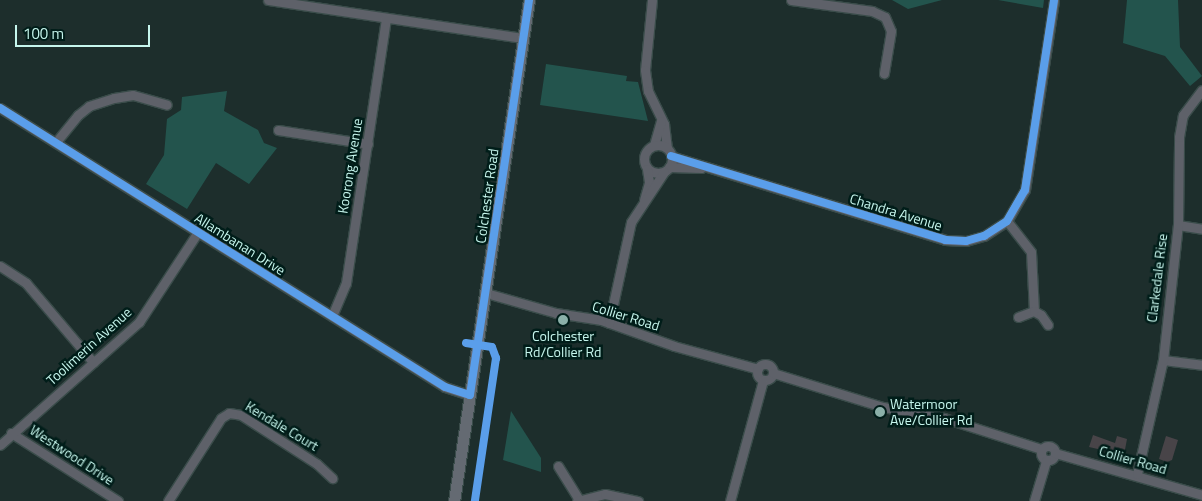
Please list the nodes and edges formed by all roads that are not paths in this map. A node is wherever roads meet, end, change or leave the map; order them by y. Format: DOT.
graph roads {
  1 [pos="268,0"];
  2 [pos="529,0"];
  3 [pos="652,0"];
  4 [pos="791,0"];
  5 [pos="1054,0"];
  6 [pos="386,18"];
  7 [pos="523,38"];
  8 [pos="884,73"];
  9 [pos="1202,90"];
  10 [pos="167,105"];
  11 [pos="0,108"];
  12 [pos="661,120"];
  13 [pos="278,130"];
  14 [pos="56,142"];
  15 [pos="368,144"];
  16 [pos="654,145"];
  17 [pos="669,152"];
  18 [pos="647,168"];
  19 [pos="711,168"];
  20 [pos="667,169"];
  21 [pos="643,202"];
  22 [pos="1008,221"];
  23 [pos="1178,225"];
  24 [pos="1202,229"];
  25 [pos="198,232"];
  26 [pos="0,266"];
  27 [pos="486,293"];
  28 [pos="1034,311"];
  29 [pos="332,316"];
  30 [pos="1018,317"];
  31 [pos="609,322"];
  32 [pos="1048,325"];
  33 [pos="1163,360"];
  34 [pos="93,362"];
  35 [pos="1202,365"];
  36 [pos="758,369"];
  37 [pos="773,373"];
  38 [pos="763,380"];
  39 [pos="470,395"];
  40 [pos="11,433"];
  41 [pos="0,445"];
  42 [pos="1041,449"];
  43 [pos="1055,453"];
  44 [pos="1046,460"];
  45 [pos="558,466"];
  46 [pos="1137,474"];
  47 [pos="332,478"];
  48 [pos="1202,495"];
  49 [pos="578,500"];
  50 [pos="118,501"];
  51 [pos="168,501"];
  52 [pos="454,501"];
  53 [pos="638,501"];
  54 [pos="730,501"];
  55 [pos="1034,501"];
  1 -- 6 [label="street"];
  2 -- 7 [label="main road, Colchester Road"];
  3 -- 12 [label="street"];
  4 -- 8 [label="street"];
  5 -- 22 [label="street, Chandra Avenue"];
  6 -- 7 [label="street"];
  6 -- 15 [label="street, Koorong Avenue"];
  7 -- 27 [label="main road, Colchester Road"];
  9 -- 23 [label="street, Clarkedale Rise"];
  10 -- 14 [label="street"];
  11 -- 14 [label="street, Allambanan Drive"];
  12 -- 16 [label="street"];
  12 -- 17 [label="street"];
  13 -- 15 [label="street"];
  14 -- 25 [label="street, Allambanan Drive"];
  15 -- 29 [label="street, Koorong Avenue"];
  16 -- 17 [label="street, Chandra Avenue"];
  16 -- 18 [label="street"];
  17 -- 19 [label="street, Chandra Avenue"];
  17 -- 20 [label="street"];
  18 -- 20 [label="street, Chandra Avenue"];
  18 -- 21 [label="street"];
  19 -- 20 [label="street, Chandra Avenue"];
  19 -- 22 [label="street, Chandra Avenue"];
  20 -- 21 [label="street"];
  21 -- 31 [label="street"];
  22 -- 28 [label="street"];
  23 -- 24 [label="street"];
  23 -- 33 [label="street, Clarkedale Rise"];
  25 -- 29 [label="street, Allambanan Drive"];
  25 -- 34 [label="street, Toolimerin Avenue"];
  26 -- 34 [label="street"];
  27 -- 31 [label="street, Collier Road"];
  27 -- 39 [label="main road, Colchester Road"];
  28 -- 30 [label="street"];
  28 -- 32 [label="street"];
  29 -- 39 [label="street, Allambanan Drive"];
  31 -- 36 [label="street, Collier Road"];
  33 -- 35 [label="street"];
  33 -- 46 [label="street, Clarkedale Rise"];
  34 -- 40 [label="street, Toolimerin Avenue"];
  36 -- 37 [label="street"];
  36 -- 38 [label="street"];
  37 -- 38 [label="street"];
  37 -- 42 [label="street"];
  38 -- 54 [label="street"];
  39 -- 52 [label="main road, Colchester Road"];
  40 -- 41 [label="street, Toolimerin Avenue"];
  40 -- 50 [label="street, Westwood Drive"];
  42 -- 43 [label="street"];
  42 -- 44 [label="street"];
  43 -- 44 [label="street"];
  43 -- 46 [label="street, Collier Road"];
  44 -- 55 [label="street"];
  45 -- 49 [label="street"];
  46 -- 48 [label="street, Collier Road"];
  47 -- 51 [label="street, Kendale Court"];
  49 -- 53 [label="street"];
}
